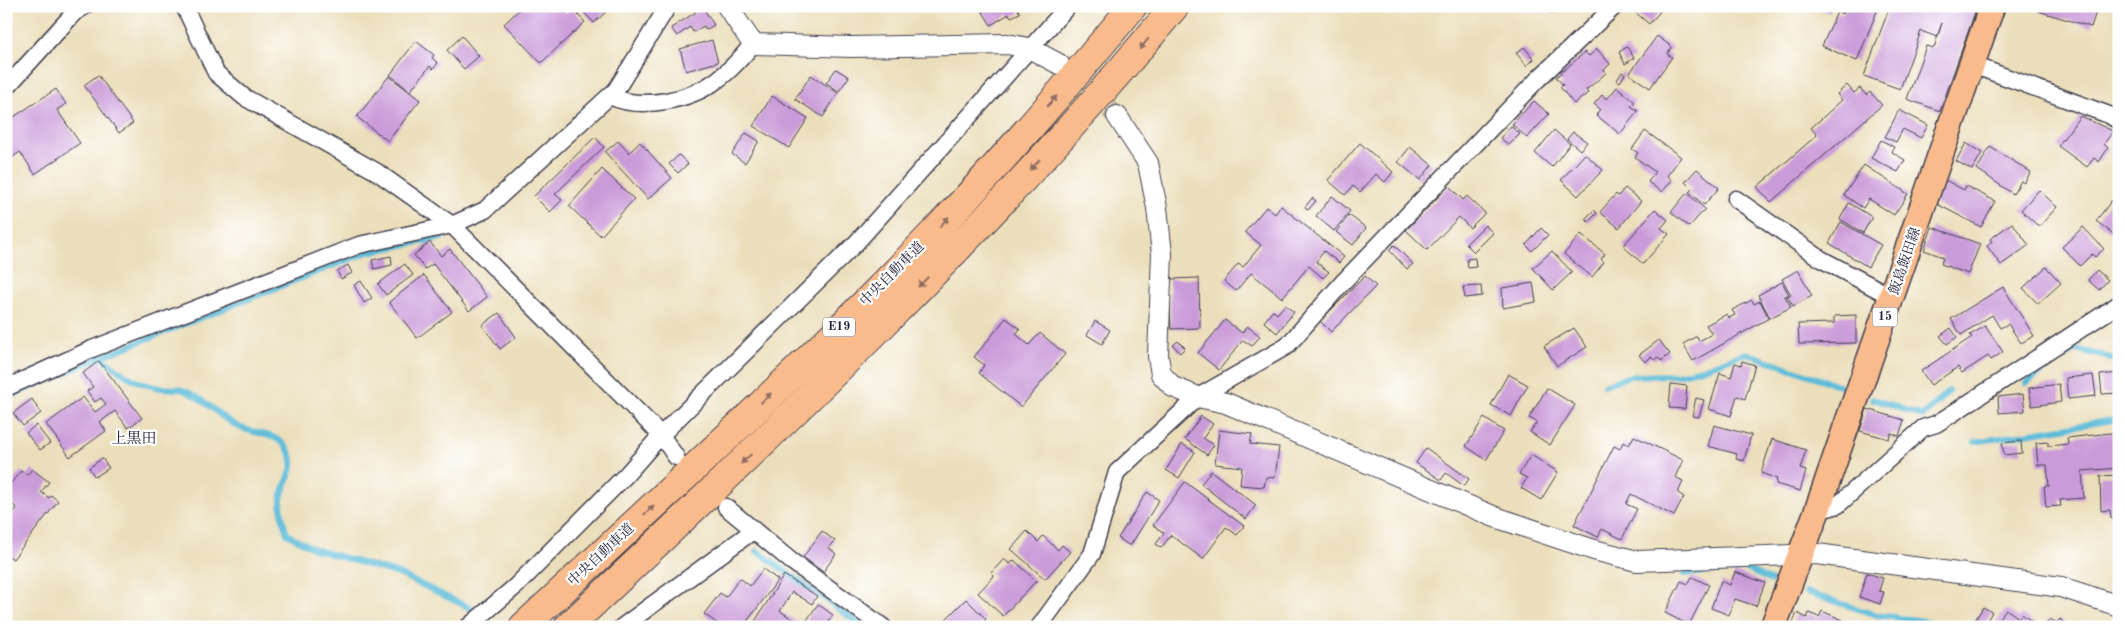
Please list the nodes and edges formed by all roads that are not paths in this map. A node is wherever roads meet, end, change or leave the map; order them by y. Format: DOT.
graph roads {
  1 [pos="85,6"];
  2 [pos="184,6"];
  3 [pos="668,6"];
  4 [pos="727,6"];
  5 [pos="1068,6"];
  6 [pos="1133,6"];
  7 [pos="1175,6"];
  8 [pos="1615,6"];
  9 [pos="1992,6"];
  10 [pos="753,44"];
  11 [pos="1030,48"];
  12 [pos="1059,64"];
  13 [pos="1973,65"];
  14 [pos="6,88"];
  15 [pos="610,96"];
  16 [pos="1117,116"];
  17 [pos="2119,121"];
  18 [pos="1736,199"];
  19 [pos="452,225"];
  20 [pos="1892,296"];
  21 [pos="2119,304"];
  22 [pos="6,388"];
  23 [pos="1198,397"];
  24 [pos="661,435"];
  25 [pos="676,457"];
  26 [pos="726,507"];
  27 [pos="1817,511"];
  28 [pos="754,530"];
  29 [pos="1801,554"];
  30 [pos="2119,606"];
  31 [pos="468,627"];
  32 [pos="523,627"];
  33 [pos="568,627"];
  34 [pos="622,627"];
  35 [pos="883,627"];
  36 [pos="1039,627"];
  37 [pos="1773,627"];
  1 -- 14 [label="street"];
  2 -- 19 [label="street"];
  3 -- 15 [label="street"];
  4 -- 10 [label="street"];
  5 -- 11 [label="street"];
  32 -- 6 [label="highway, 中央自動車道 / E19, one-way"];
  7 -- 33 [label="highway, 中央自動車道 / E19, one-way"];
  8 -- 23 [label="street"];
  9 -- 13 [label="main road, 飯島飯田線 / 15"];
  10 -- 11 [label="street"];
  10 -- 15 [label="street"];
  11 -- 12 [label="street"];
  11 -- 24 [label="street"];
  13 -- 17 [label="street"];
  13 -- 20 [label="main road, 飯島飯田線 / 15"];
  15 -- 19 [label="street"];
  16 -- 23 [label="street"];
  18 -- 20 [label="street"];
  19 -- 22 [label="street"];
  19 -- 24 [label="street"];
  20 -- 27 [label="main road, 飯島飯田線 / 15"];
  21 -- 27 [label="street"];
  23 -- 29 [label="street"];
  23 -- 36 [label="street"];
  24 -- 25 [label="street"];
  24 -- 31 [label="street"];
  26 -- 28 [label="street"];
  27 -- 29 [label="main road, 飯島飯田線 / 15"];
  28 -- 34 [label="street"];
  28 -- 35 [label="street"];
  29 -- 30 [label="street"];
  29 -- 37 [label="main road, 飯島飯田線 / 15"];
}
